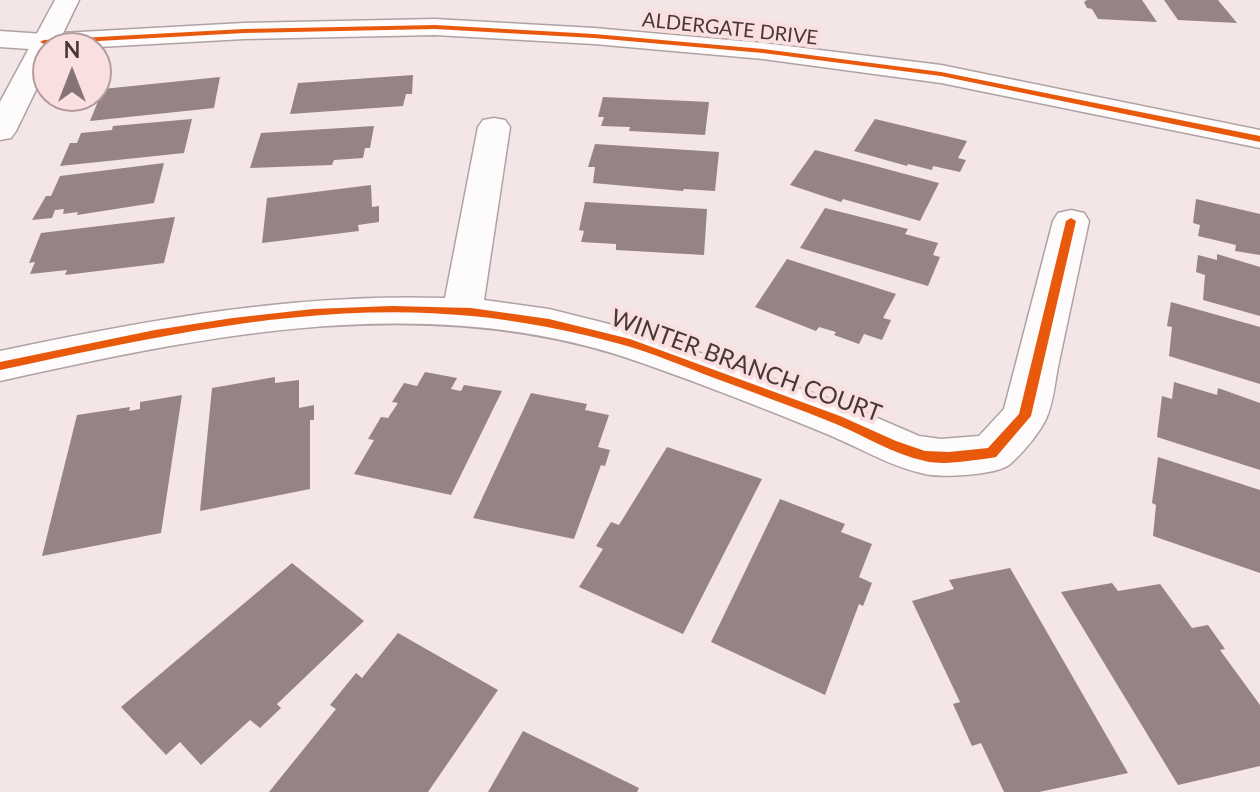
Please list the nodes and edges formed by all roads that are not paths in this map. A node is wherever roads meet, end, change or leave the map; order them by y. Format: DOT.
graph roads {
  1 [pos="67,0"];
  2 [pos="49,32"];
  3 [pos="112,38"];
  4 [pos="0,39"];
  5 [pos="32,41"];
  6 [pos="32,46"];
  7 [pos="0,55"];
  8 [pos="32,66"];
  9 [pos="494,127"];
  10 [pos="0,131"];
  11 [pos="1260,139"];
  12 [pos="1071,221"];
  13 [pos="463,309"];
  14 [pos="0,366"];
  1 -- 2 [label="street"];
  3 -- 11 [label="street, ALDERGATE DRIVE"];
  4 -- 5 [label="street, ALDERGATE DRIVE"];
  6 -- 7 [label="street, ALDERGATE DRIVE"];
  8 -- 10 [label="street"];
  9 -- 13 [label="street"];
  12 -- 13 [label="street, WINTER BRANCH COURT"];
  13 -- 14 [label="street, WINTER BRANCH COURT"];
}
